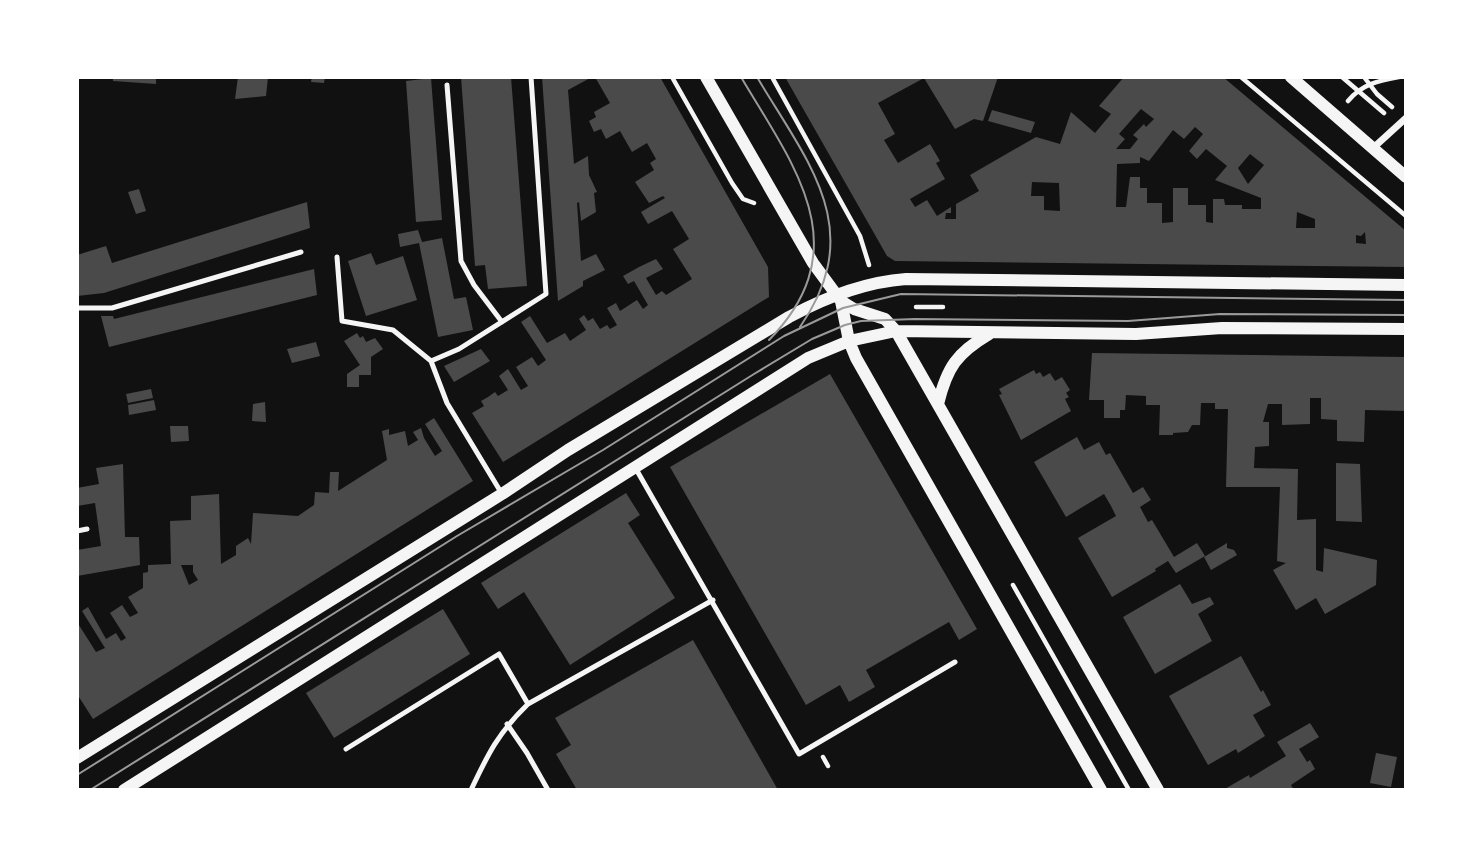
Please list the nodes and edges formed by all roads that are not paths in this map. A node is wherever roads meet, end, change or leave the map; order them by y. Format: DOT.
graph roads {
  1 [pos="531,77"];
  2 [pos="706,77"];
  3 [pos="1291,77"];
  4 [pos="447,85"];
  5 [pos="1406,118"];
  6 [pos="1372,149"];
  7 [pos="1406,177"];
  8 [pos="301,252"];
  9 [pos="337,257"];
  10 [pos="1406,285"];
  11 [pos="839,298"];
  12 [pos="77,308"];
  13 [pos="502,322"];
  14 [pos="1406,329"];
  15 [pos="896,331"];
  16 [pos="990,334"];
  17 [pos="849,341"];
  18 [pos="431,361"];
  19 [pos="938,404"];
  20 [pos="634,466"];
  21 [pos="502,494"];
  22 [pos="88,528"];
  23 [pos="77,531"];
  24 [pos="713,600"];
  25 [pos="955,662"];
  26 [pos="528,704"];
  27 [pos="507,724"];
  28 [pos="346,749"];
  29 [pos="77,758"];
  30 [pos="124,790"];
  31 [pos="471,790"];
  32 [pos="548,790"];
  33 [pos="1101,790"];
  34 [pos="1158,790"];
  1 -- 13 [label="lane"];
  2 -- 11 [label="street"];
  3 -- 6 [label="street"];
  4 -- 13 [label="lane"];
  5 -- 6 [label="street"];
  6 -- 7 [label="street"];
  8 -- 12 [label="lane"];
  9 -- 18 [label="lane"];
  10 -- 11 [label="street"];
  11 -- 15 [label="street"];
  11 -- 17 [label="street"];
  11 -- 21 [label="street"];
  13 -- 18 [label="lane"];
  14 -- 16 [label="street"];
  15 -- 16 [label="street"];
  15 -- 17 [label="street"];
  15 -- 19 [label="street"];
  16 -- 19 [label="street"];
  17 -- 20 [label="street"];
  17 -- 33 [label="street"];
  18 -- 21 [label="lane"];
  19 -- 34 [label="street"];
  20 -- 24 [label="lane"];
  20 -- 30 [label="street"];
  21 -- 29 [label="street"];
  22 -- 23 [label="lane"];
  24 -- 25 [label="lane"];
  24 -- 26 [label="lane"];
  26 -- 27 [label="lane"];
  26 -- 28 [label="lane"];
  27 -- 31 [label="lane"];
  27 -- 32 [label="lane"];
}
